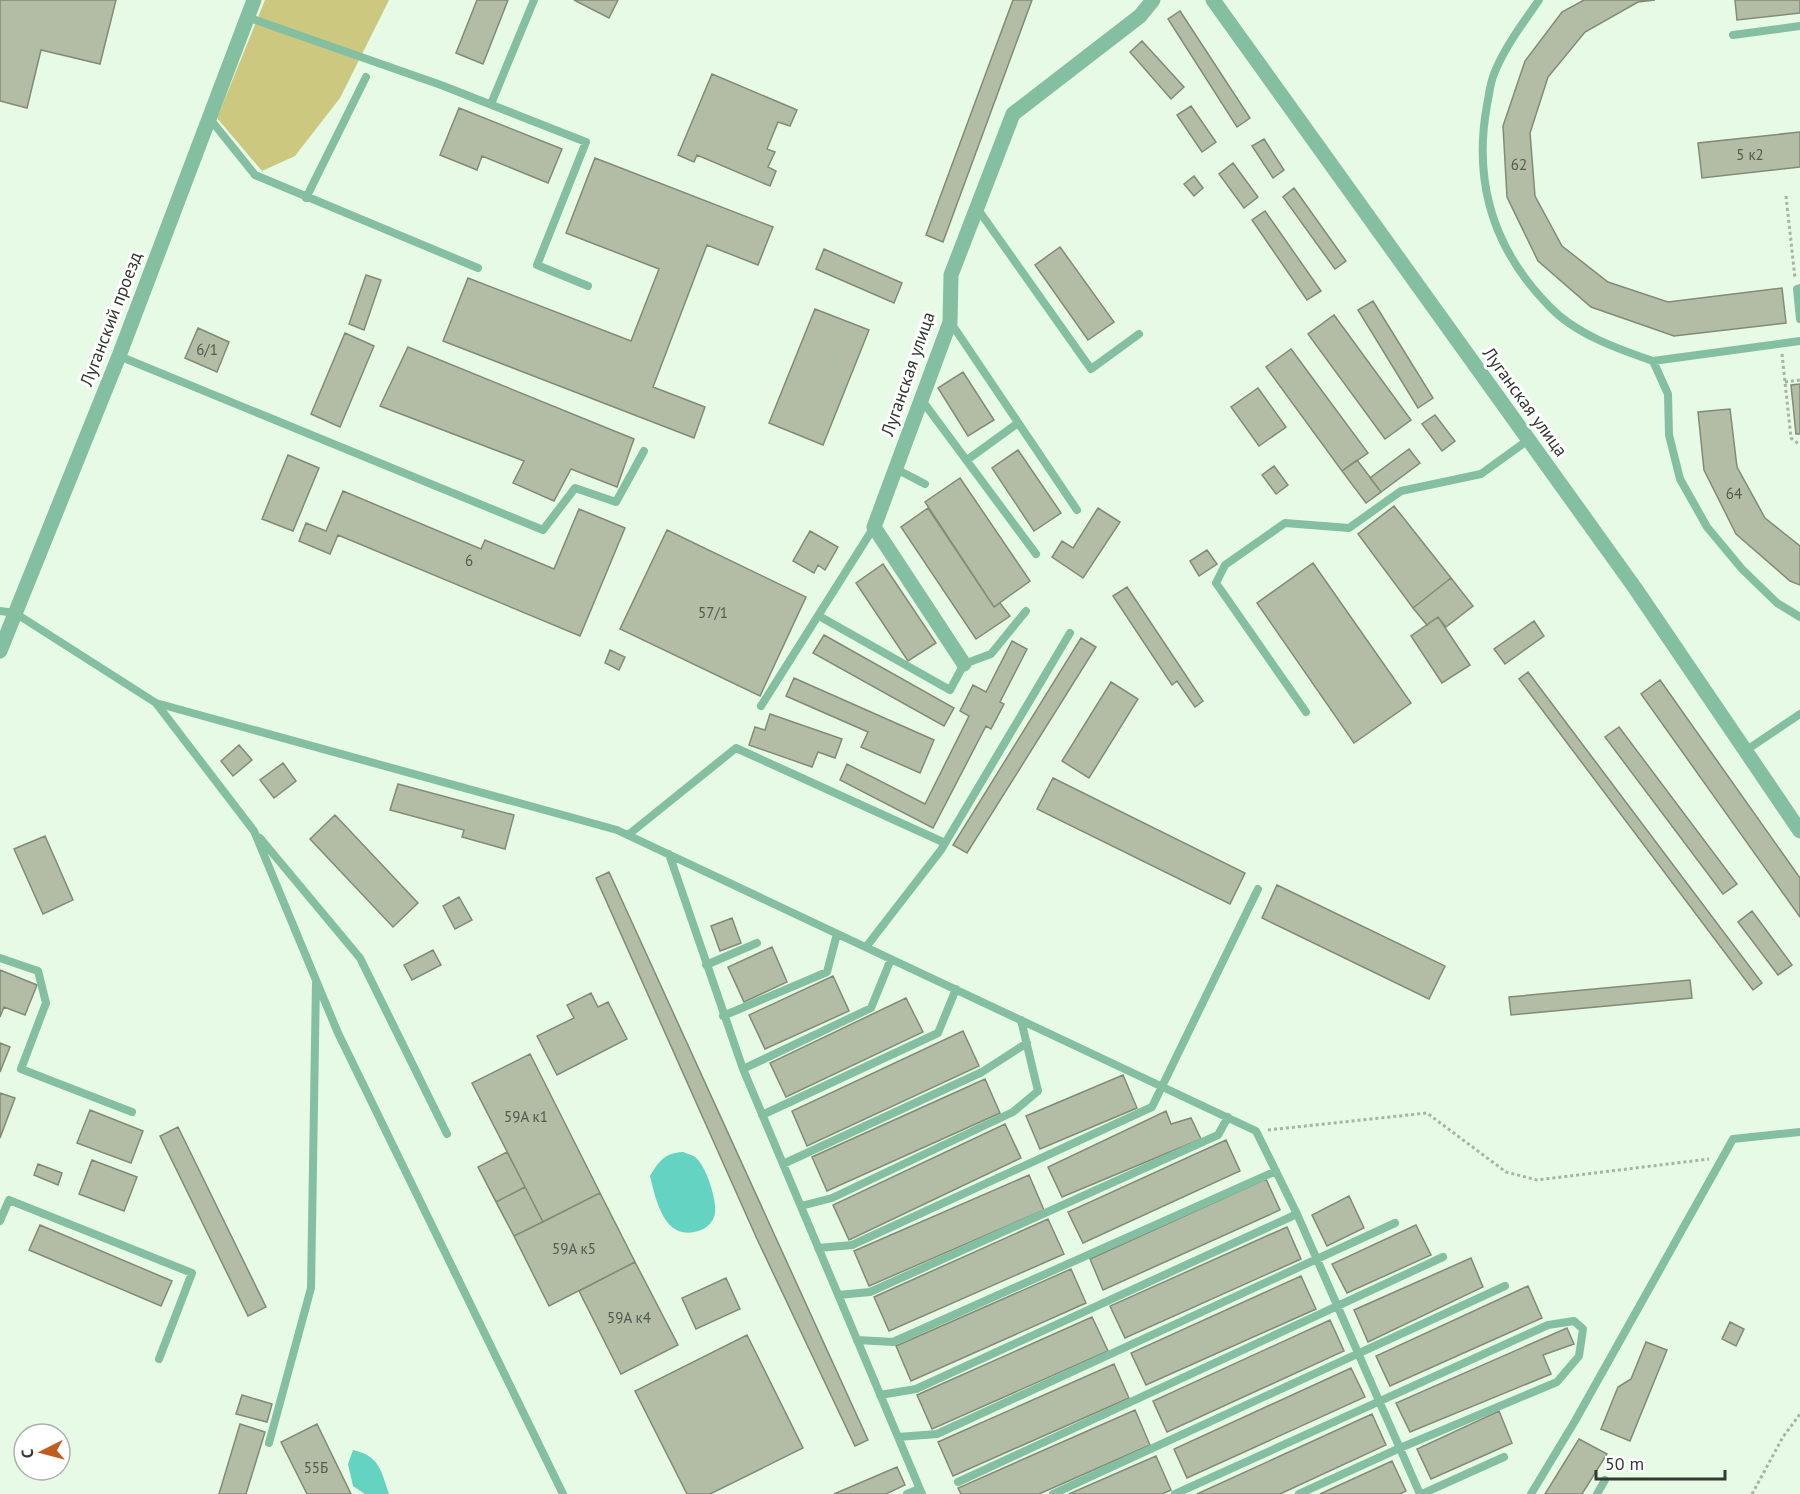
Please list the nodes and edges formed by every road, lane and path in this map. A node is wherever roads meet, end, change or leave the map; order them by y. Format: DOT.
graph roads {
  1 [pos="254,0"];
  2 [pos="534,0"];
  3 [pos="1153,0"];
  4 [pos="1213,0"];
  5 [pos="1539,0"];
  6 [pos="247,17"];
  7 [pos="1800,26"];
  8 [pos="1733,35"];
  9 [pos="366,77"];
  10 [pos="491,104"];
  11 [pos="209,118"];
  12 [pos="1786,196"];
  13 [pos="306,198"];
  14 [pos="976,208"];
  15 [pos="478,268"];
  16 [pos="588,286"];
  17 [pos="1798,289"];
  18 [pos="1800,319"];
  19 [pos="950,322"];
  20 [pos="1139,334"];
  21 [pos="1800,341"];
  22 [pos="119,356"];
  23 [pos="1653,361"];
  24 [pos="1784,371"];
  25 [pos="1800,380"];
  26 [pos="1785,382"];
  27 [pos="921,399"];
  28 [pos="1018,423"];
  29 [pos="1528,440"];
  30 [pos="1800,445"];
  31 [pos="644,451"];
  32 [pos="967,460"];
  33 [pos="896,469"];
  34 [pos="925,484"];
  35 [pos="1077,510"];
  36 [pos="874,527"];
  37 [pos="1036,554"];
  38 [pos="1026,611"];
  39 [pos="7,612"];
  40 [pos="819,616"];
  41 [pos="1800,617"];
  42 [pos="1070,633"];
  43 [pos="0,651"];
  44 [pos="964,664"];
  45 [pos="156,703"];
  46 [pos="761,706"];
  47 [pos="1306,712"];
  48 [pos="1800,714"];
  49 [pos="1745,751"];
  50 [pos="254,831"];
  51 [pos="1800,831"];
  52 [pos="628,835"];
  53 [pos="945,843"];
  54 [pos="669,854"];
  55 [pos="1258,889"];
  56 [pos="837,934"];
  57 [pos="757,944"];
  58 [pos="866,947"];
  59 [pos="0,958"];
  60 [pos="891,959"];
  61 [pos="706,965"];
  62 [pos="316,979"];
  63 [pos="956,989"];
  64 [pos="723,1016"];
  65 [pos="1021,1020"];
  66 [pos="1027,1043"];
  67 [pos="743,1069"];
  68 [pos="1164,1087"];
  69 [pos="132,1112"];
  70 [pos="762,1115"];
  71 [pos="1228,1117"];
  72 [pos="1256,1131"];
  73 [pos="1800,1132"];
  74 [pos="447,1134"];
  75 [pos="1723,1157"];
  76 [pos="783,1164"];
  77 [pos="1276,1171"];
  78 [pos="801,1206"];
  79 [pos="1297,1214"];
  80 [pos="0,1221"];
  81 [pos="1395,1223"];
  82 [pos="818,1248"];
  83 [pos="1443,1257"];
  84 [pos="1317,1260"];
  85 [pos="1505,1286"];
  86 [pos="838,1295"];
  87 [pos="1337,1306"];
  88 [pos="857,1340"];
  89 [pos="1358,1353"];
  90 [pos="159,1359"];
  91 [pos="880,1395"];
  92 [pos="1378,1400"];
  93 [pos="1800,1414"];
  94 [pos="898,1437"];
  95 [pos="269,1443"];
  96 [pos="1400,1448"];
  97 [pos="1504,1457"];
  98 [pos="1605,1480"];
  99 [pos="958,1482"];
  100 [pos="921,1491"];
  101 [pos="563,1494"];
  102 [pos="907,1494"];
  103 [pos="1053,1494"];
  104 [pos="1174,1494"];
  105 [pos="1299,1494"];
  106 [pos="1421,1494"];
  107 [pos="1531,1494"];
  108 [pos="1597,1494"];
  109 [pos="1752,1494"];
  1 -- 6 [label="street, Луганский проезд"];
  2 -- 10 [label="lane"];
  3 -- 14 [label="street, Луганская улица"];
  4 -- 29 [label="street, Луганская улица"];
  5 -- 23 [label="lane"];
  6 -- 10 [label="lane"];
  6 -- 11 [label="street, Луганский проезд"];
  7 -- 8 [label="lane"];
  9 -- 13 [label="lane"];
  10 -- 16 [label="lane"];
  11 -- 13 [label="lane"];
  11 -- 22 [label="street, Луганский проезд"];
  12 -- 17 [label="path"];
  13 -- 15 [label="lane"];
  14 -- 19 [label="street, Луганская улица"];
  14 -- 20 [label="lane"];
  17 -- 18 [label="lane"];
  19 -- 27 [label="street, Луганская улица"];
  19 -- 28 [label="lane"];
  21 -- 23 [label="lane"];
  22 -- 31 [label="lane"];
  22 -- 39 [label="street, Луганский проезд"];
  23 -- 41 [label="lane"];
  24 -- 26 [label="path"];
  25 -- 26 [label="path"];
  26 -- 30 [label="path"];
  27 -- 32 [label="lane"];
  27 -- 33 [label="street, Луганская улица"];
  28 -- 32 [label="lane"];
  28 -- 35 [label="lane"];
  29 -- 47 [label="lane"];
  29 -- 49 [label="street, Луганская улица"];
  32 -- 37 [label="lane"];
  33 -- 34 [label="lane"];
  33 -- 36 [label="street, Луганская улица"];
  36 -- 40 [label="lane"];
  36 -- 44 [label="street"];
  38 -- 44 [label="lane"];
  39 -- 43 [label="street, Луганский проезд"];
  39 -- 45 [label="lane"];
  40 -- 44 [label="lane"];
  40 -- 46 [label="lane"];
  42 -- 53 [label="lane"];
  45 -- 50 [label="lane"];
  45 -- 52 [label="lane"];
  48 -- 49 [label="lane"];
  49 -- 51 [label="street, Луганская улица"];
  50 -- 62 [label="lane"];
  50 -- 74 [label="lane"];
  52 -- 53 [label="lane"];
  52 -- 54 [label="lane"];
  53 -- 58 [label="lane"];
  54 -- 56 [label="lane"];
  54 -- 61 [label="lane"];
  55 -- 68 [label="lane"];
  56 -- 58 [label="lane"];
  56 -- 64 [label="lane"];
  57 -- 61 [label="lane"];
  58 -- 60 [label="lane"];
  59 -- 69 [label="lane"];
  60 -- 63 [label="lane"];
  60 -- 67 [label="lane"];
  61 -- 64 [label="lane"];
  62 -- 95 [label="lane"];
  62 -- 101 [label="lane"];
  63 -- 65 [label="lane"];
  63 -- 70 [label="lane"];
  64 -- 67 [label="lane"];
  65 -- 66 [label="lane"];
  65 -- 68 [label="lane"];
  66 -- 76 [label="lane"];
  66 -- 78 [label="lane"];
  67 -- 70 [label="lane"];
  68 -- 71 [label="lane"];
  68 -- 82 [label="lane"];
  70 -- 76 [label="lane"];
  71 -- 72 [label="lane"];
  71 -- 86 [label="lane"];
  72 -- 75 [label="path"];
  72 -- 77 [label="lane"];
  73 -- 75 [label="lane"];
  75 -- 107 [label="lane"];
  76 -- 78 [label="lane"];
  77 -- 79 [label="lane"];
  77 -- 88 [label="lane"];
  78 -- 82 [label="lane"];
  79 -- 84 [label="lane"];
  79 -- 91 [label="lane"];
  80 -- 90 [label="lane"];
  81 -- 84 [label="lane"];
  82 -- 86 [label="lane"];
  83 -- 87 [label="lane"];
  84 -- 87 [label="lane"];
  84 -- 94 [label="lane"];
  85 -- 89 [label="lane"];
  86 -- 88 [label="lane"];
  87 -- 89 [label="lane"];
  87 -- 99 [label="lane"];
  88 -- 91 [label="lane"];
  89 -- 92 [label="lane"];
  89 -- 103 [label="lane"];
  91 -- 94 [label="lane"];
  92 -- 96 [label="lane"];
  92 -- 96 [label="lane"];
  92 -- 104 [label="lane"];
  93 -- 109 [label="path"];
  94 -- 100 [label="lane"];
  96 -- 105 [label="lane"];
  96 -- 106 [label="lane"];
  97 -- 106 [label="lane"];
  98 -- 108 [label="lane"];
  100 -- 102 [label="lane"];
}
